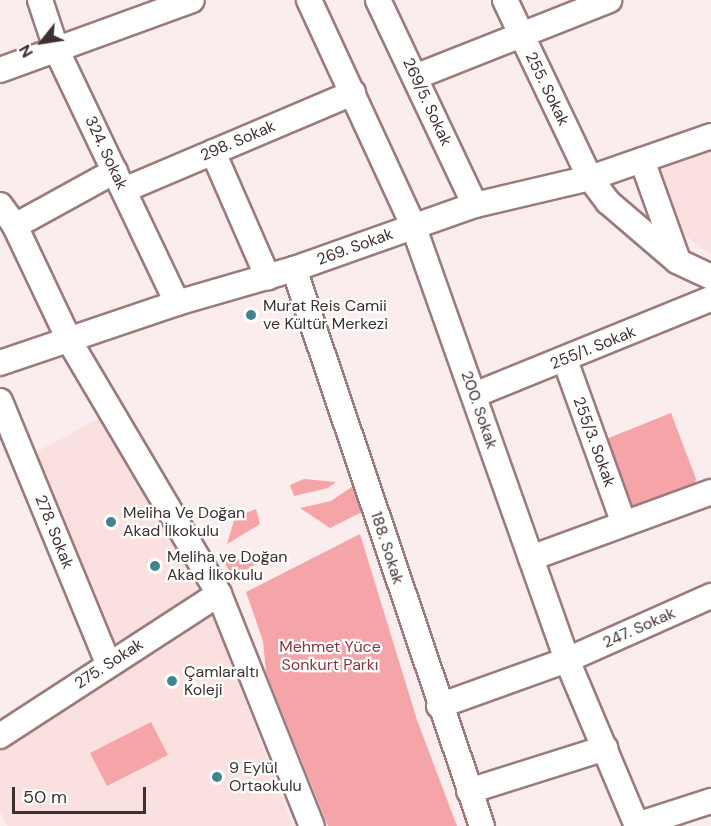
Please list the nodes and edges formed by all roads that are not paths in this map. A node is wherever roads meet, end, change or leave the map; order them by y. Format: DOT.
graph roads {
  1 [pos="40,0"];
  2 [pos="192,0"];
  3 [pos="309,0"];
  4 [pos="378,0"];
  5 [pos="504,0"];
  6 [pos="609,0"];
  7 [pos="520,35"];
  8 [pos="57,51"];
  9 [pos="0,70"];
  10 [pos="415,77"];
  11 [pos="353,93"];
  12 [pos="711,136"];
  13 [pos="213,152"];
  14 [pos="642,159"];
  15 [pos="590,178"];
  16 [pos="119,181"];
  17 [pos="475,205"];
  18 [pos="4,212"];
  19 [pos="413,225"];
  20 [pos="677,261"];
  21 [pos="294,269"];
  22 [pos="711,277"];
  23 [pos="268,278"];
  24 [pos="711,299"];
  25 [pos="177,303"];
  26 [pos="70,342"];
  27 [pos="565,360"];
  28 [pos="0,363"];
  29 [pos="474,395"];
  30 [pos="0,401"];
  31 [pos="711,492"];
  32 [pos="624,524"];
  33 [pos="531,558"];
  34 [pos="219,594"];
  35 [pos="711,596"];
  36 [pos="567,660"];
  37 [pos="108,663"];
  38 [pos="439,706"];
  39 [pos="2,727"];
  40 [pos="605,748"];
  41 [pos="469,791"];
  42 [pos="711,801"];
  43 [pos="312,826"];
  44 [pos="482,826"];
  45 [pos="637,826"];
  1 -- 8 [label="street, 324. Sokak"];
  2 -- 8 [label="street"];
  3 -- 11 [label="street, 200. Sokak"];
  4 -- 10 [label="street, 269/5. Sokak"];
  5 -- 7 [label="street, 255. Sokak"];
  6 -- 7 [label="street"];
  7 -- 10 [label="street"];
  7 -- 15 [label="street, 255. Sokak"];
  8 -- 9 [label="street"];
  8 -- 16 [label="street, 324. Sokak"];
  10 -- 17 [label="street, 269/5. Sokak"];
  11 -- 13 [label="street, 298. Sokak"];
  11 -- 19 [label="street, 200. Sokak"];
  12 -- 14 [label="street, 269. Sokak"];
  13 -- 16 [label="street, 298. Sokak"];
  13 -- 23 [label="street"];
  14 -- 15 [label="street, 269. Sokak"];
  14 -- 20 [label="street"];
  15 -- 17 [label="street, 269. Sokak"];
  15 -- 20 [label="street, 255. Sokak"];
  16 -- 18 [label="street, 298. Sokak"];
  16 -- 25 [label="street, 324. Sokak"];
  17 -- 19 [label="street, 269. Sokak"];
  18 -- 26 [label="street"];
  19 -- 21 [label="street, 269. Sokak"];
  19 -- 29 [label="street, 200. Sokak"];
  20 -- 22 [label="street"];
  21 -- 23 [label="street, 269. Sokak"];
  21 -- 38 [label="street, 188. Sokak"];
  23 -- 25 [label="street, 269. Sokak"];
  24 -- 27 [label="street, 255/1. Sokak"];
  25 -- 26 [label="street, 269. Sokak"];
  26 -- 28 [label="street, 269. Sokak"];
  26 -- 34 [label="street"];
  27 -- 29 [label="street, 255/1. Sokak"];
  27 -- 32 [label="street, 255/3. Sokak"];
  29 -- 33 [label="street, 200. Sokak"];
  30 -- 37 [label="street, 278. Sokak"];
  31 -- 32 [label="street"];
  32 -- 33 [label="street"];
  33 -- 36 [label="street, 200. Sokak"];
  34 -- 37 [label="street, 275. Sokak"];
  34 -- 43 [label="street"];
  35 -- 36 [label="street, 247. Sokak"];
  36 -- 38 [label="street, 247. Sokak"];
  36 -- 40 [label="street, 200. Sokak"];
  37 -- 39 [label="street, 275. Sokak"];
  38 -- 41 [label="street, 188. Sokak"];
  40 -- 41 [label="street"];
  40 -- 45 [label="street, 200. Sokak"];
  41 -- 44 [label="street, 188. Sokak"];
  42 -- 45 [label="street"];
}
